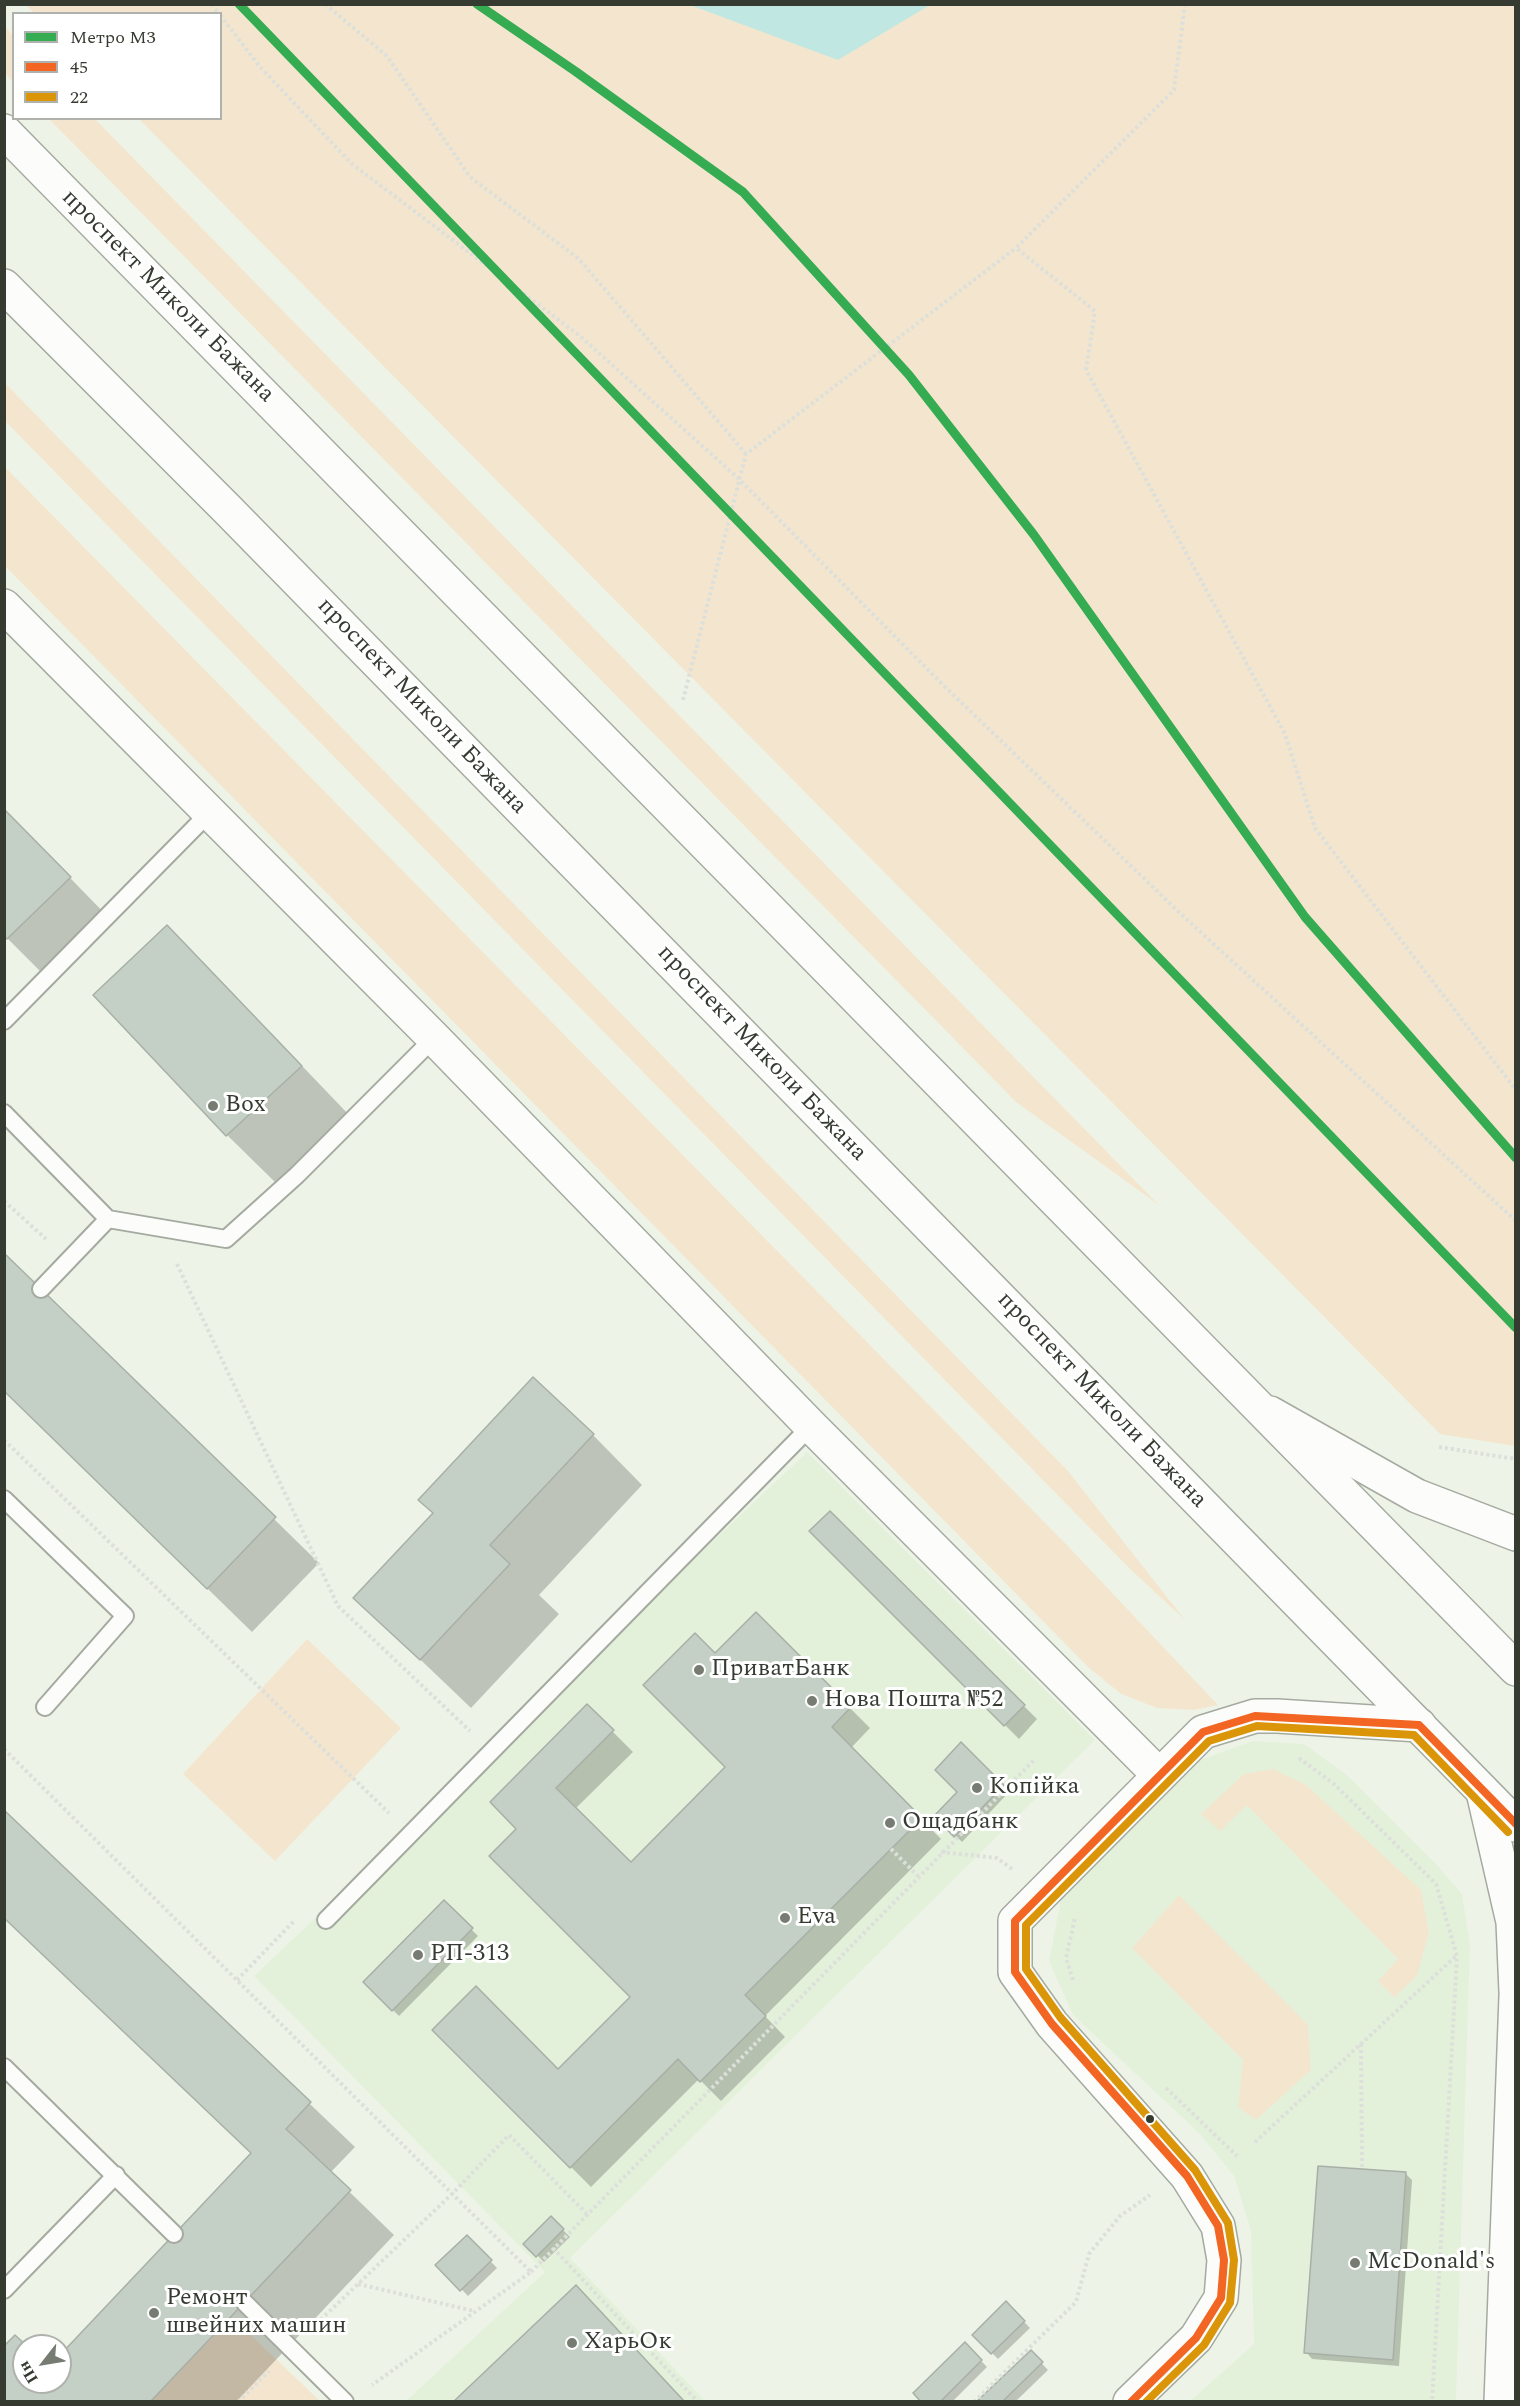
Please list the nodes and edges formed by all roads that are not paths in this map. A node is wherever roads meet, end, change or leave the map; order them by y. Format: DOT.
graph roads {
  1 [pos="4,131"];
  2 [pos="4,286"];
  3 [pos="4,606"];
  4 [pos="208,813"];
  5 [pos="4,1021"];
  6 [pos="434,1038"];
  7 [pos="4,1113"];
  8 [pos="108,1219"];
  9 [pos="41,1289"];
  10 [pos="1257,1406"];
  11 [pos="811,1426"];
  12 [pos="4,1499"];
  13 [pos="1515,1534"];
  14 [pos="1515,1669"];
  15 [pos="45,1707"];
  16 [pos="1419,1725"];
  17 [pos="1159,1775"];
  18 [pos="1483,1792"];
  19 [pos="1515,1825"];
  20 [pos="326,1920"];
  21 [pos="1515,1994"];
  22 [pos="4,2067"];
  23 [pos="116,2175"];
  24 [pos="174,2234"];
  25 [pos="4,2290"];
  26 [pos="245,2303"];
  27 [pos="345,2402"];
  28 [pos="1130,2402"];
  29 [pos="1501,2402"];
  1 -- 10 [label="main road, проспект Миколи Бажана"];
  2 -- 16 [label="main road, проспект Миколи Бажана"];
  3 -- 4 [label="main road"];
  4 -- 5 [label="lane"];
  4 -- 6 [label="main road"];
  6 -- 8 [label="lane"];
  6 -- 11 [label="main road"];
  7 -- 8 [label="lane"];
  8 -- 9 [label="lane"];
  10 -- 13 [label="main road"];
  10 -- 14 [label="main road, проспект Миколи Бажана"];
  11 -- 17 [label="main road"];
  11 -- 20 [label="lane"];
  12 -- 15 [label="lane"];
  16 -- 17 [label="main road"];
  16 -- 18 [label="main road, проспект Миколи Бажана"];
  17 -- 28 [label="main road"];
  18 -- 19 [label="main road, проспект Миколи Бажана"];
  18 -- 21 [label="main road"];
  21 -- 29 [label="main road"];
  22 -- 23 [label="lane"];
  23 -- 24 [label="lane"];
  23 -- 25 [label="lane"];
  26 -- 27 [label="lane"];
}
